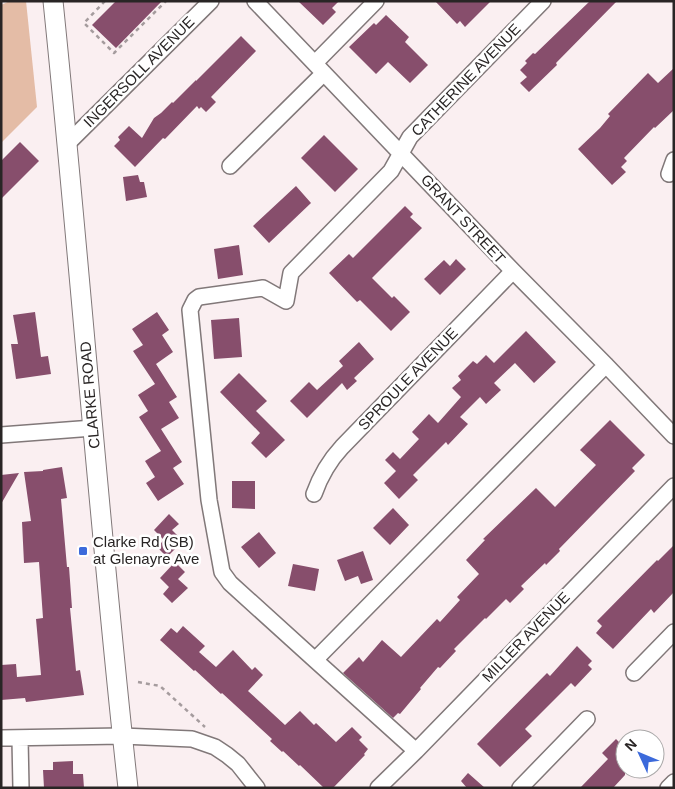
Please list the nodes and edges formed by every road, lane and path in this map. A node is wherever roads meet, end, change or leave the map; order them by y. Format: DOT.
graph roads {
  1 [pos="53,1"];
  2 [pos="105,1"];
  3 [pos="166,1"];
  4 [pos="210,1"];
  5 [pos="255,1"];
  6 [pos="376,1"];
  7 [pos="543,1"];
  8 [pos="320,68"];
  9 [pos="68,143"];
  10 [pos="401,153"];
  11 [pos="230,166"];
  12 [pos="513,271"];
  13 [pos="606,365"];
  14 [pos="93,428"];
  15 [pos="1,435"];
  16 [pos="674,436"];
  17 [pos="674,486"];
  18 [pos="314,494"];
  19 [pos="674,632"];
  20 [pos="315,660"];
  21 [pos="634,673"];
  22 [pos="138,682"];
  23 [pos="587,719"];
  24 [pos="206,728"];
  25 [pos="122,736"];
  26 [pos="1,738"];
  27 [pos="20,739"];
  28 [pos="416,751"];
  29 [pos="674,782"];
  30 [pos="21,788"];
  31 [pos="128,788"];
  32 [pos="258,788"];
  33 [pos="378,788"];
  34 [pos="520,788"];
  35 [pos="668,788"];
  1 -- 9 [label="main road, CLARKE ROAD"];
  2 -- 3 [label="path"];
  4 -- 9 [label="street, INGERSOLL AVENUE"];
  5 -- 8 [label="street, GRANT STREET"];
  6 -- 8 [label="street"];
  7 -- 10 [label="street, CATHERINE AVENUE"];
  8 -- 10 [label="street, GRANT STREET"];
  8 -- 11 [label="street"];
  9 -- 14 [label="main road, CLARKE ROAD"];
  10 -- 12 [label="street, GRANT STREET"];
  10 -- 20 [label="street, CATHERINE AVENUE"];
  12 -- 13 [label="street, GRANT STREET"];
  12 -- 18 [label="street, SPROULE AVENUE"];
  13 -- 16 [label="street, GRANT STREET"];
  13 -- 20 [label="street"];
  14 -- 15 [label="street"];
  14 -- 25 [label="main road, CLARKE ROAD"];
  17 -- 28 [label="street, MILLER AVENUE"];
  19 -- 21 [label="street"];
  20 -- 28 [label="street"];
  22 -- 24 [label="path"];
  23 -- 34 [label="street"];
  25 -- 27 [label="street"];
  25 -- 31 [label="main road, CLARKE ROAD"];
  25 -- 32 [label="street"];
  26 -- 27 [label="street"];
  27 -- 30 [label="street"];
  28 -- 33 [label="street, MILLER AVENUE"];
  29 -- 35 [label="street"];
}
